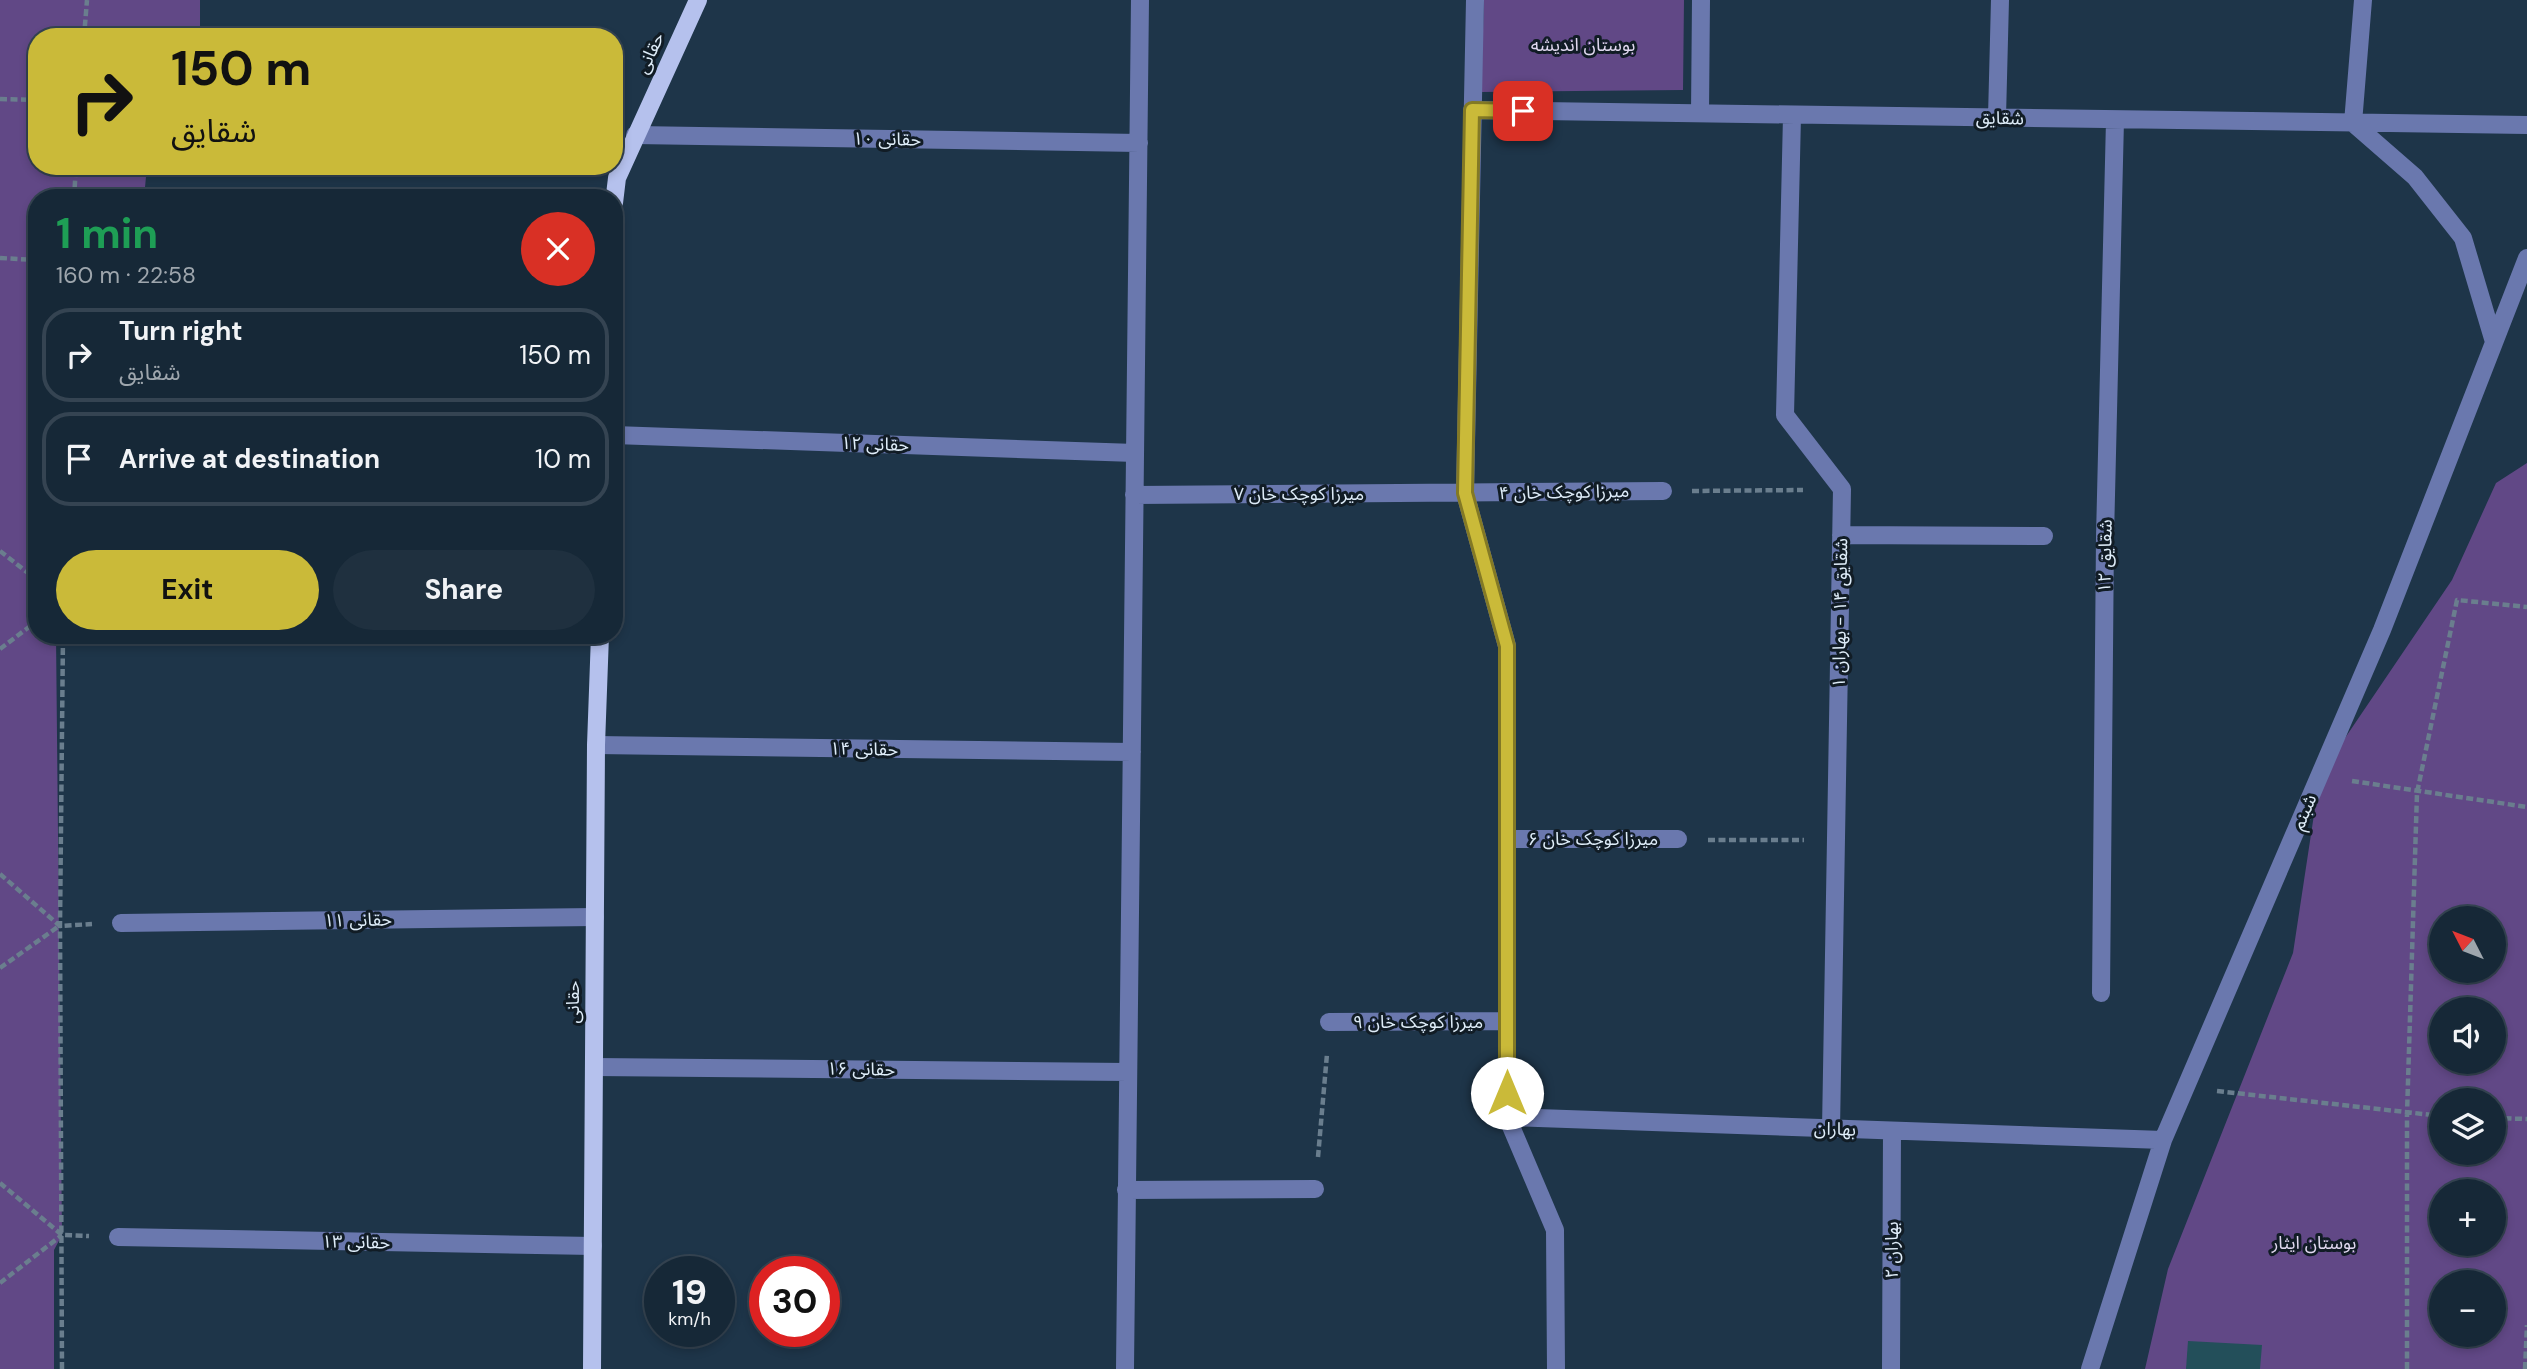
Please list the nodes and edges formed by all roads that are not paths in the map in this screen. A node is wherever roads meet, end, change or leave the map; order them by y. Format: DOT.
graph roads {
  1 [pos="698,0"];
  2 [pos="1140,0"];
  3 [pos="1475,0"];
  4 [pos="1701,0"];
  5 [pos="2000,0"];
  6 [pos="2363,0"];
  7 [pos="1472,110"];
  8 [pos="1700,113"];
  9 [pos="1792,116"];
  10 [pos="1997,117"];
  11 [pos="2115,120"];
  12 [pos="2353,123"];
  13 [pos="2527,125"];
  14 [pos="635,135"];
  15 [pos="1139,143"];
  16 [pos="623,164"];
  17 [pos="2527,258"];
  18 [pos="2494,342"];
  19 [pos="623,435"];
  20 [pos="1135,453"];
  21 [pos="1663,491"];
  22 [pos="1465,493"];
  23 [pos="1135,495"];
  24 [pos="1841,536"];
  25 [pos="2044,536"];
  26 [pos="600,644"];
  27 [pos="596,745"];
  28 [pos="1132,752"];
  29 [pos="1508,839"];
  30 [pos="1678,839"];
  31 [pos="595,917"];
  32 [pos="121,923"];
  33 [pos="2101,993"];
  34 [pos="1507,1021"];
  35 [pos="1329,1022"];
  36 [pos="594,1067"];
  37 [pos="1128,1072"];
  38 [pos="1507,1117"];
  39 [pos="1832,1129"];
  40 [pos="1892,1131"];
  41 [pos="2163,1140"];
  42 [pos="1315,1189"];
  43 [pos="1126,1190"];
  44 [pos="118,1237"];
  45 [pos="593,1247"];
  46 [pos="593,1369"];
  47 [pos="1125,1369"];
  48 [pos="1556,1369"];
  49 [pos="1891,1369"];
  50 [pos="2090,1369"];
  1 -- 14 [label="main road, حقانی"];
  2 -- 15 [label="street"];
  3 -- 7 [label="street"];
  4 -- 8 [label="street"];
  5 -- 10 [label="street"];
  6 -- 12 [label="street"];
  7 -- 8 [label="street, شقایق"];
  7 -- 22 [label="street"];
  8 -- 9 [label="street, شقایق"];
  9 -- 10 [label="street, شقایق"];
  9 -- 24 [label="street, شقایق ۱۴ - بهاران ۱"];
  10 -- 11 [label="street, شقایق"];
  11 -- 12 [label="street, شقایق"];
  11 -- 33 [label="street, شقایق ۱۲"];
  12 -- 13 [label="street, شقایق"];
  12 -- 18 [label="street"];
  14 -- 15 [label="street, حقانی ۱۰"];
  14 -- 16 [label="main road, حقانی"];
  15 -- 20 [label="street"];
  17 -- 18 [label="street, شبنم"];
  18 -- 41 [label="street, شبنم"];
  19 -- 20 [label="street, حقانی ۱۲"];
  20 -- 23 [label="street"];
  21 -- 22 [label="street, میرزا کوچک خان ۴"];
  22 -- 23 [label="street, میرزا کوچک خان ۷"];
  22 -- 29 [label="street"];
  23 -- 28 [label="street"];
  24 -- 25 [label="street"];
  24 -- 39 [label="street, شقایق ۱۴ - بهاران ۱"];
  26 -- 27 [label="main road, حقانی"];
  27 -- 28 [label="street, حقانی ۱۴"];
  27 -- 31 [label="main road, حقانی"];
  28 -- 37 [label="street"];
  29 -- 30 [label="street, میرزا کوچک خان ۶"];
  29 -- 34 [label="street"];
  31 -- 32 [label="street, حقانی ۱۱"];
  31 -- 36 [label="main road, حقانی"];
  34 -- 35 [label="street, میرزا کوچک خان ۹"];
  34 -- 38 [label="street"];
  36 -- 37 [label="street, حقانی ۱۶"];
  36 -- 45 [label="main road, حقانی"];
  37 -- 43 [label="street"];
  38 -- 39 [label="street, بهاران"];
  38 -- 48 [label="street"];
  39 -- 40 [label="street, بهاران"];
  40 -- 41 [label="street, بهاران"];
  40 -- 49 [label="street, بهاران ۲"];
  41 -- 50 [label="street, شبنم"];
  42 -- 43 [label="street"];
  43 -- 47 [label="street"];
  44 -- 45 [label="street, حقانی ۱۳"];
  45 -- 46 [label="main road, حقانی"];
}
